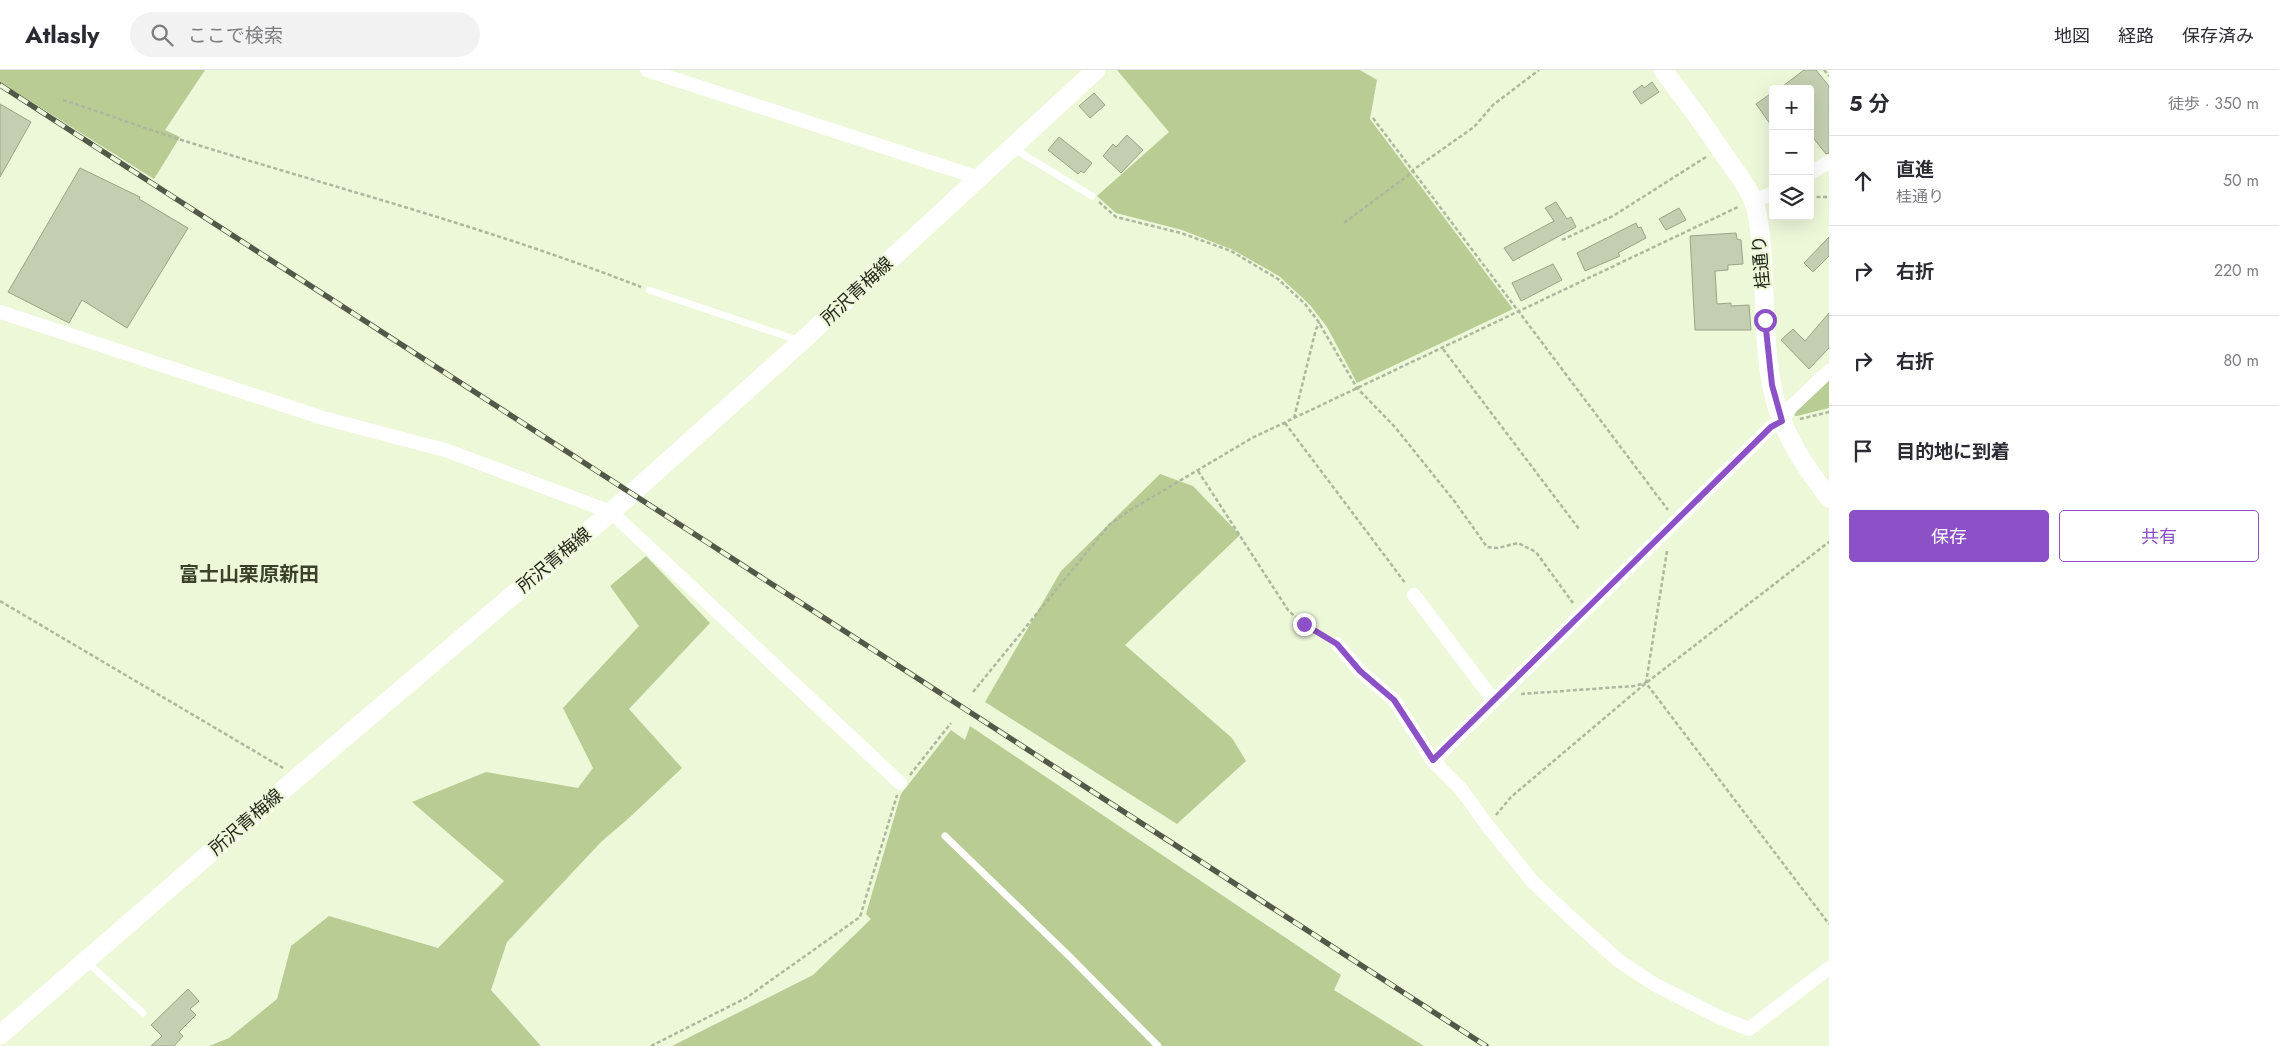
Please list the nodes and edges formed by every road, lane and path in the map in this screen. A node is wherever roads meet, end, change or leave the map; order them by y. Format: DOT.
graph roads {
  1 [pos="647,70"];
  2 [pos="1096,70"];
  3 [pos="1539,70"];
  4 [pos="1663,70"];
  5 [pos="1824,70"];
  6 [pos="1829,76"];
  7 [pos="62,100"];
  8 [pos="1373,118"];
  9 [pos="1719,147"];
  10 [pos="1013,148"];
  11 [pos="1829,162"];
  12 [pos="1413,170"];
  13 [pos="1814,171"];
  14 [pos="979,178"];
  15 [pos="1769,195"];
  16 [pos="1092,196"];
  17 [pos="1814,197"];
  18 [pos="1829,197"];
  19 [pos="1754,201"];
  20 [pos="1344,223"];
  21 [pos="1562,240"];
  22 [pos="649,290"];
  23 [pos="1518,311"];
  24 [pos="0,312"];
  25 [pos="1320,323"];
  26 [pos="802,342"];
  27 [pos="1443,349"];
  28 [pos="1829,371"];
  29 [pos="1357,388"];
  30 [pos="1829,412"];
  31 [pos="1294,419"];
  32 [pos="1782,421"];
  33 [pos="1285,423"];
  34 [pos="1198,471"];
  35 [pos="1829,498"];
  36 [pos="611,512"];
  37 [pos="1673,523"];
  38 [pos="1579,529"];
  39 [pos="1829,542"];
  40 [pos="1414,595"];
  41 [pos="0,601"];
  42 [pos="1582,614"];
  43 [pos="1337,644"];
  44 [pos="1646,683"];
  45 [pos="1506,689"];
  46 [pos="973,692"];
  47 [pos="1494,701"];
  48 [pos="951,723"];
  49 [pos="1433,760"];
  50 [pos="298,777"];
  51 [pos="900,783"];
  52 [pos="1487,825"];
  53 [pos="945,836"];
  54 [pos="1829,924"];
  55 [pos="85,960"];
  56 [pos="1829,968"];
  57 [pos="143,1012"];
  58 [pos="0,1035"];
  59 [pos="651,1046"];
  60 [pos="1158,1046"];
  1 -- 14 [label="street"];
  2 -- 10 [label="main road, 所沢青梅線"];
  3 -- 12 [label="path"];
  4 -- 9 [label="main road, 桂通り"];
  5 -- 6 [label="path"];
  7 -- 22 [label="path"];
  8 -- 12 [label="path"];
  9 -- 19 [label="main road, 桂通り"];
  9 -- 21 [label="path"];
  10 -- 14 [label="main road, 所沢青梅線"];
  10 -- 16 [label="lane"];
  11 -- 13 [label="street"];
  12 -- 20 [label="path"];
  12 -- 23 [label="path"];
  14 -- 26 [label="main road, 所沢青梅線"];
  15 -- 19 [label="street"];
  16 -- 25 [label="path"];
  17 -- 18 [label="path"];
  19 -- 23 [label="path"];
  19 -- 32 [label="main road, 桂通り"];
  22 -- 26 [label="lane"];
  23 -- 27 [label="path"];
  23 -- 37 [label="path"];
  24 -- 36 [label="street"];
  25 -- 29 [label="path"];
  25 -- 31 [label="path"];
  26 -- 36 [label="main road, 所沢青梅線"];
  27 -- 29 [label="path"];
  27 -- 38 [label="path"];
  28 -- 32 [label="street"];
  29 -- 31 [label="path"];
  29 -- 42 [label="path"];
  30 -- 32 [label="path"];
  31 -- 33 [label="path"];
  32 -- 35 [label="main road, 桂通り"];
  32 -- 37 [label="street"];
  33 -- 34 [label="path"];
  33 -- 40 [label="path"];
  34 -- 43 [label="path"];
  34 -- 46 [label="path"];
  36 -- 50 [label="main road, 所沢青梅線"];
  36 -- 51 [label="street"];
  37 -- 42 [label="street"];
  37 -- 44 [label="path"];
  39 -- 44 [label="path"];
  40 -- 47 [label="street"];
  41 -- 50 [label="path"];
  42 -- 45 [label="street"];
  43 -- 49 [label="street"];
  44 -- 45 [label="path"];
  44 -- 52 [label="path"];
  44 -- 54 [label="path"];
  45 -- 47 [label="street"];
  47 -- 49 [label="street"];
  48 -- 51 [label="path"];
  49 -- 52 [label="street"];
  50 -- 55 [label="main road, 所沢青梅線"];
  51 -- 59 [label="path"];
  52 -- 56 [label="street"];
  53 -- 60 [label="lane"];
  55 -- 57 [label="lane"];
  55 -- 58 [label="main road, 所沢青梅線"];
}
